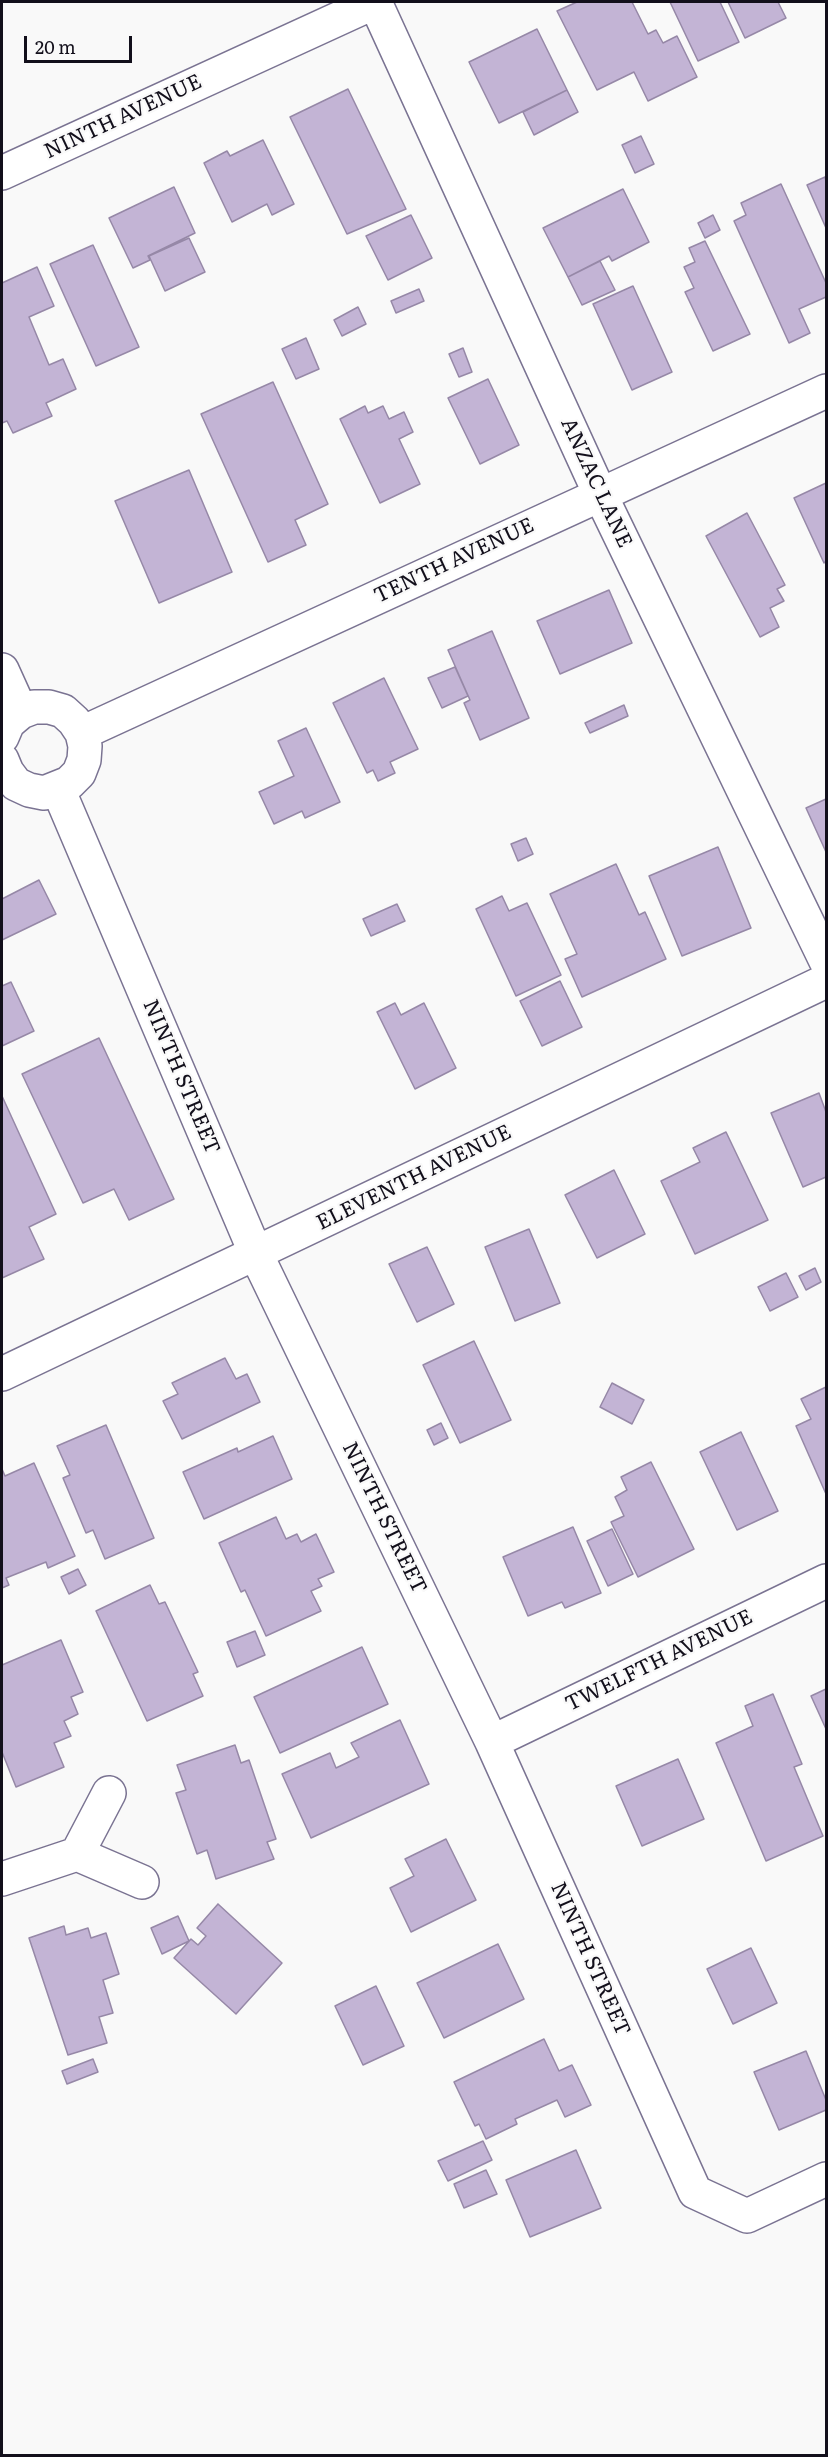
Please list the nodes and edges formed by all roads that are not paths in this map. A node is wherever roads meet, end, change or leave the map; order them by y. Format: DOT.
graph roads {
  1 [pos="375,2"];
  2 [pos="2,173"];
  3 [pos="826,391"];
  4 [pos="600,494"];
  5 [pos="2,670"];
  6 [pos="11,725"];
  7 [pos="82,733"];
  8 [pos="3,769"];
  9 [pos="58,789"];
  10 [pos="826,961"];
  11 [pos="826,981"];
  12 [pos="256,1254"];
  13 [pos="2,1374"];
  14 [pos="826,1581"];
  15 [pos="492,1742"];
  16 [pos="109,1793"];
  17 [pos="77,1854"];
  18 [pos="2,1879"];
  19 [pos="142,1882"];
  20 [pos="826,2179"];
  1 -- 2 [label="street, NINTH AVENUE"];
  1 -- 4 [label="street, ANZAC LANE"];
  3 -- 4 [label="street, TENTH AVENUE"];
  4 -- 7 [label="street, TENTH AVENUE"];
  4 -- 10 [label="street, ANZAC LANE"];
  5 -- 6 [label="street"];
  6 -- 7 [label="street"];
  7 -- 9 [label="street"];
  8 -- 9 [label="street"];
  9 -- 12 [label="street, NINTH STREET"];
  11 -- 12 [label="street, ELEVENTH AVENUE"];
  12 -- 13 [label="street, ELEVENTH AVENUE"];
  12 -- 15 [label="street, NINTH STREET"];
  14 -- 15 [label="street, TWELFTH AVENUE"];
  15 -- 20 [label="street, NINTH STREET"];
  16 -- 17 [label="street"];
  17 -- 18 [label="street"];
  17 -- 19 [label="street"];
}
